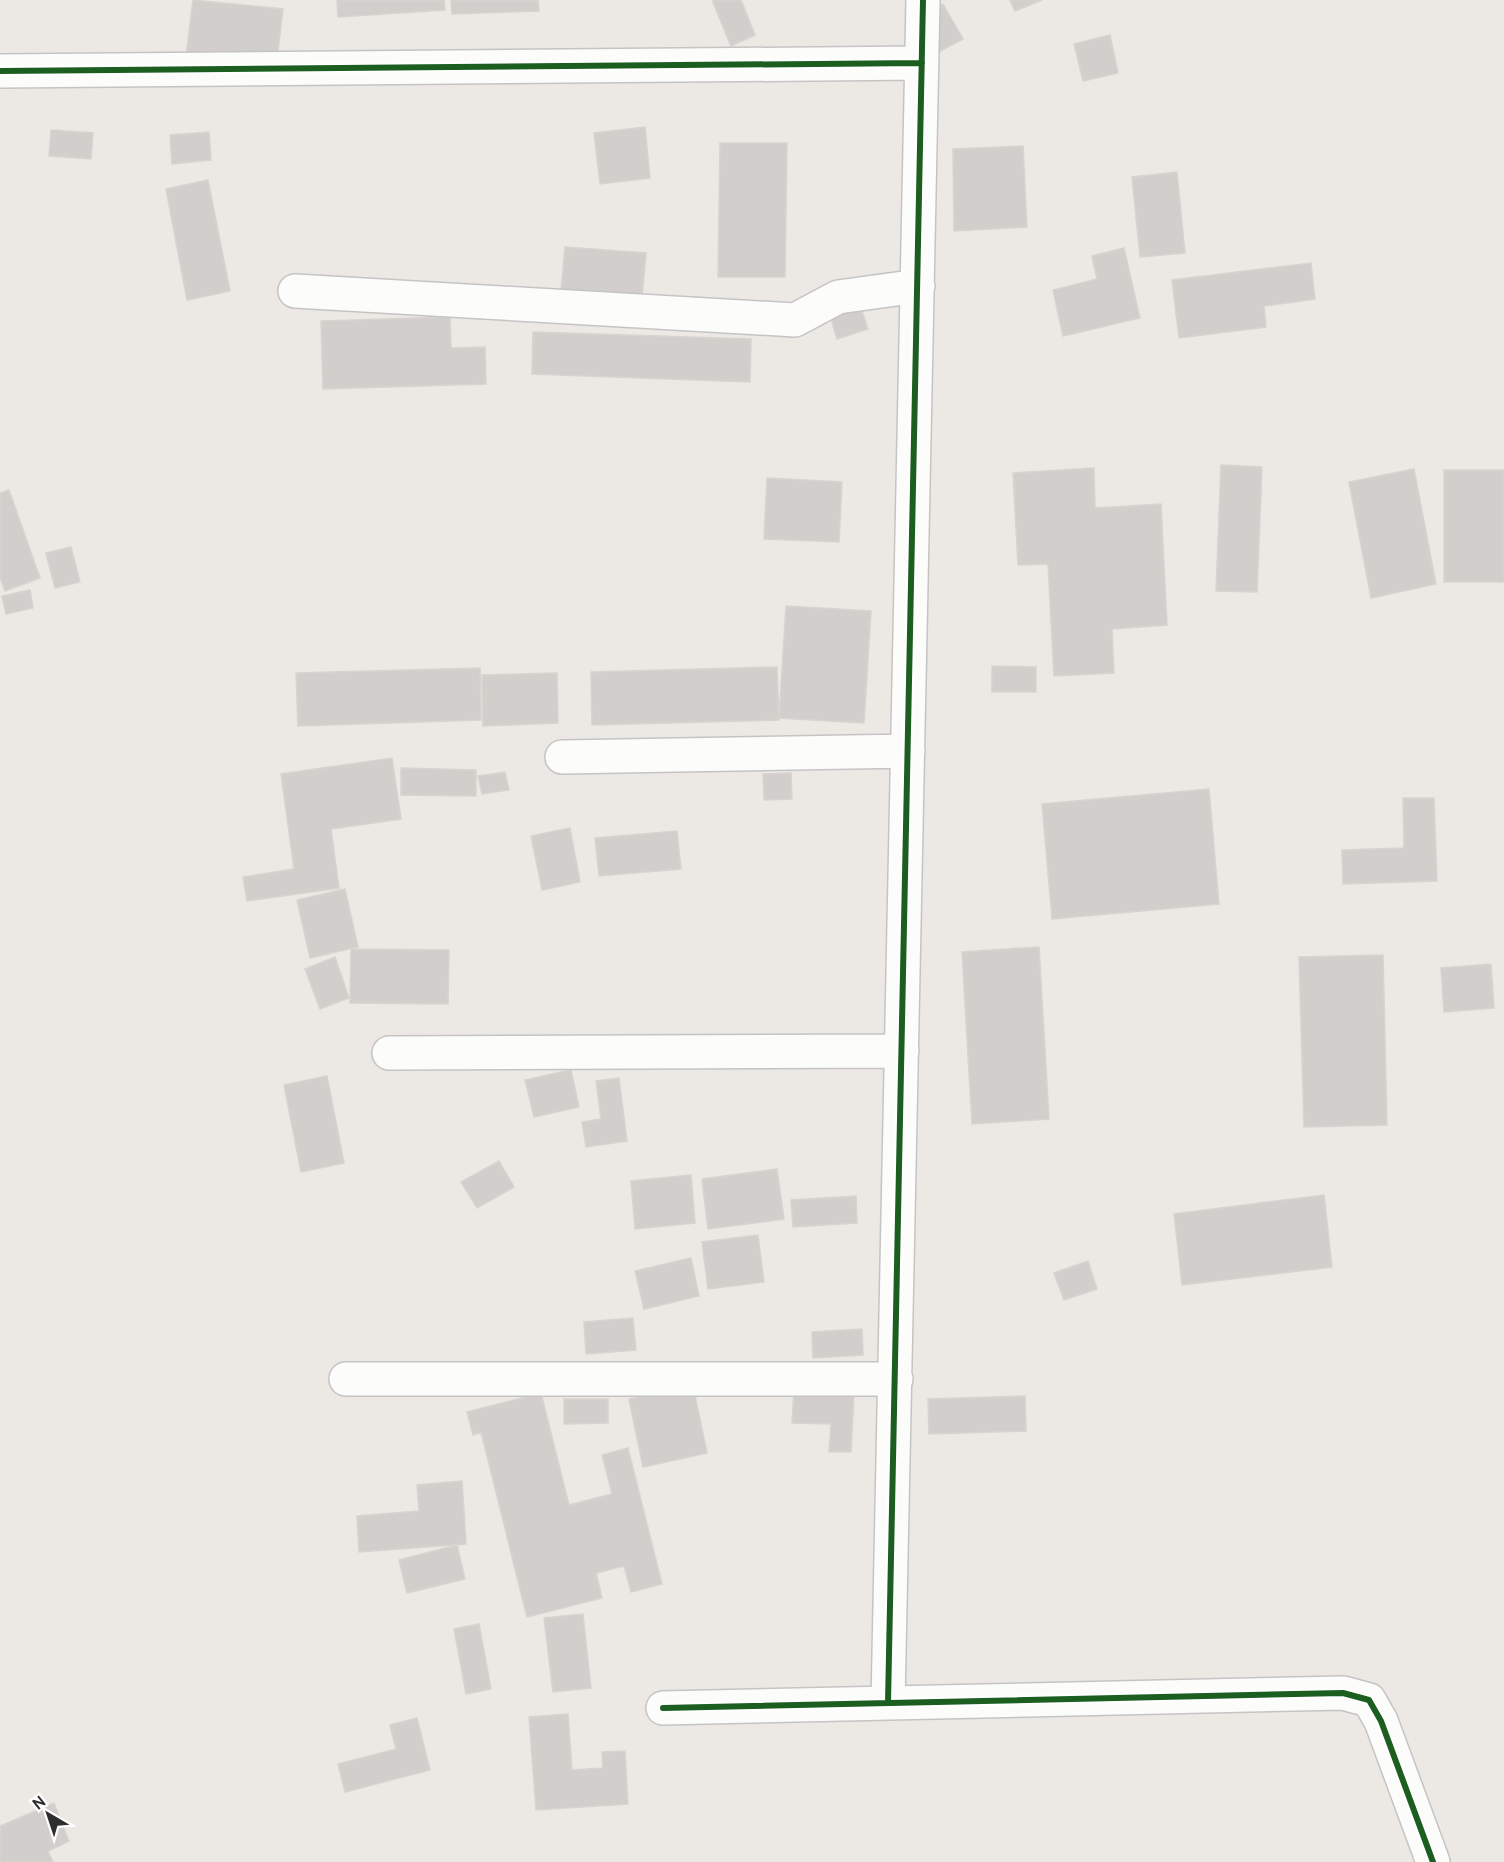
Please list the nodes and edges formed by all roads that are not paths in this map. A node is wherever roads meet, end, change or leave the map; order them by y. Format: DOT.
graph roads {
  1 [pos="923,0"];
  2 [pos="922,63"];
  3 [pos="0,71"];
  4 [pos="918,286"];
  5 [pos="295,291"];
  6 [pos="908,752"];
  7 [pos="562,757"];
  8 [pos="902,1051"];
  9 [pos="388,1053"];
  10 [pos="346,1379"];
  11 [pos="896,1379"];
  12 [pos="888,1703"];
  13 [pos="663,1708"];
  14 [pos="1433,1862"];
  1 -- 2 [label="street"];
  2 -- 3 [label="street"];
  2 -- 4 [label="street"];
  4 -- 5 [label="street"];
  4 -- 6 [label="street"];
  6 -- 7 [label="street"];
  6 -- 8 [label="street"];
  8 -- 9 [label="street"];
  8 -- 11 [label="street"];
  10 -- 11 [label="street"];
  11 -- 12 [label="street"];
  12 -- 13 [label="street"];
  12 -- 14 [label="street"];
}
